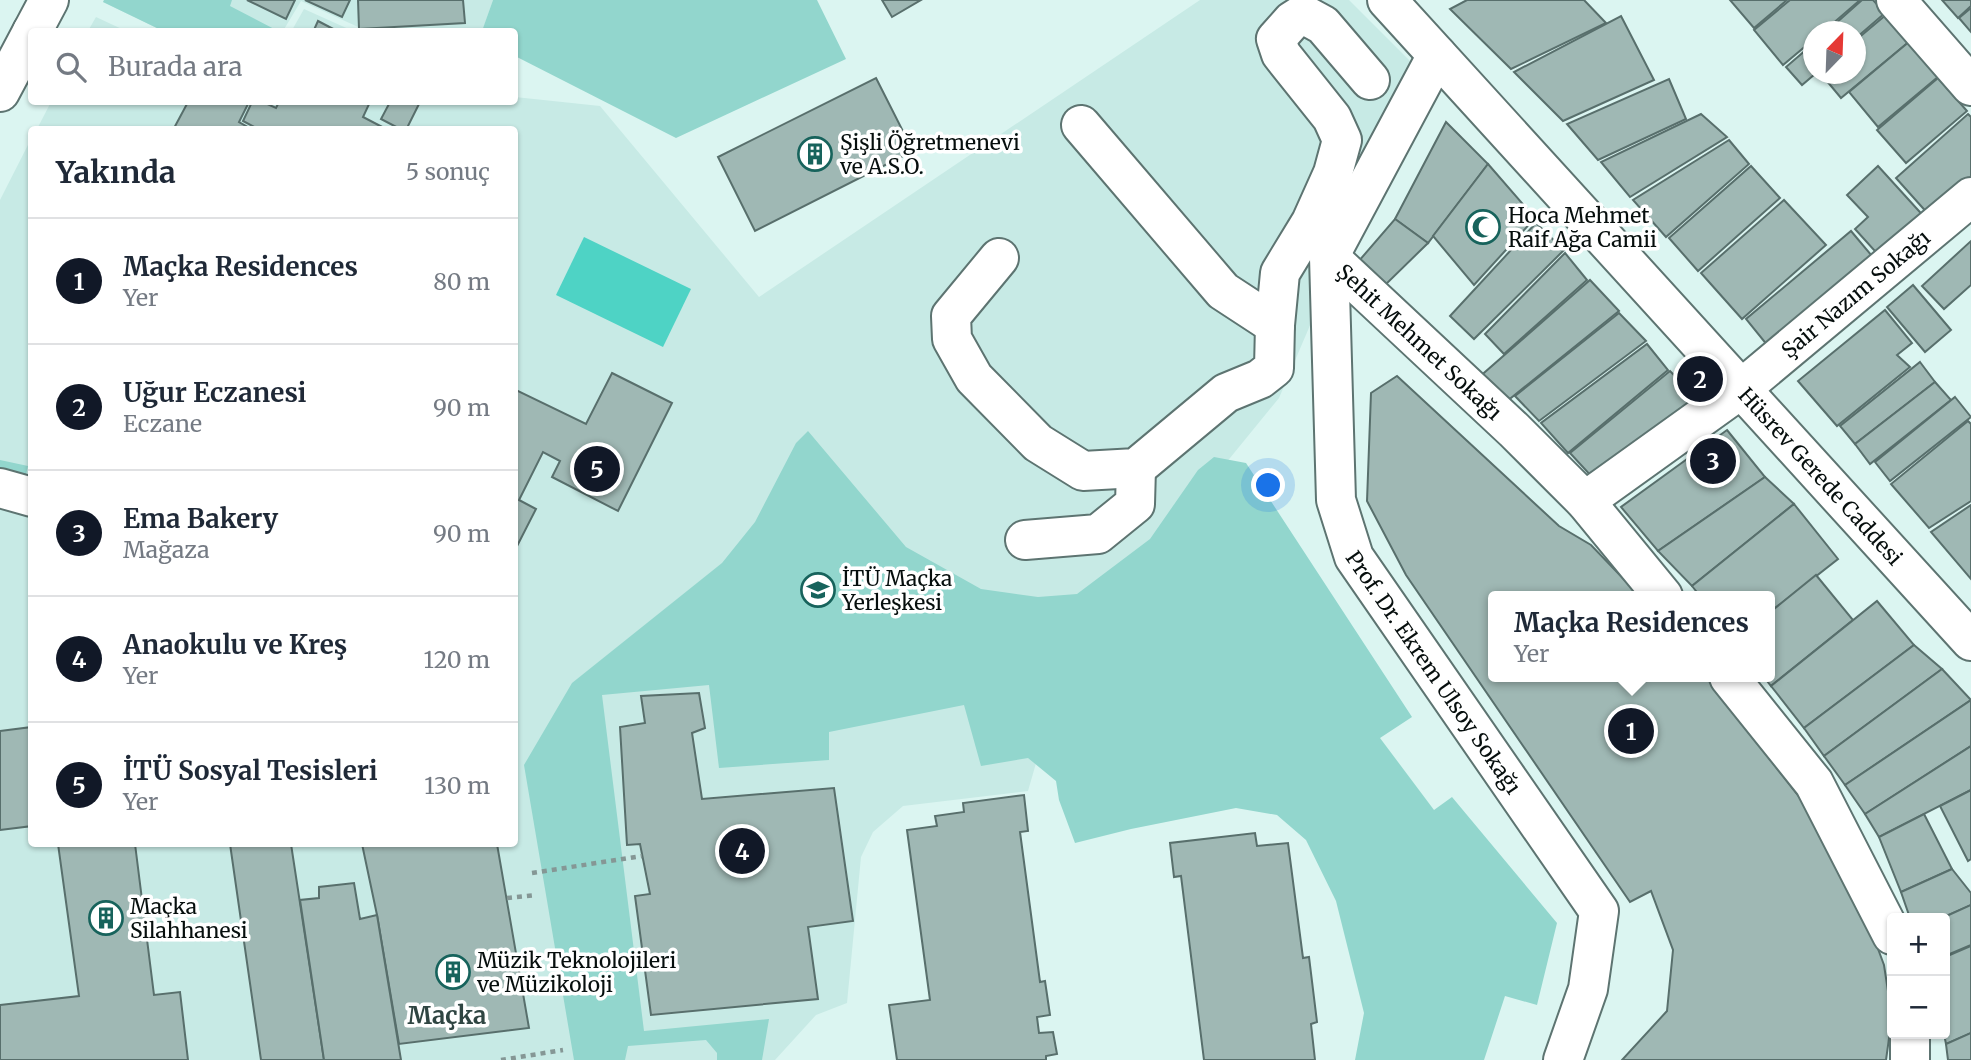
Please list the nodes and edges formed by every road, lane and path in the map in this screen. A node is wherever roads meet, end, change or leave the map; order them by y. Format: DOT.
graph roads {
  1 [pos="48,0"];
  2 [pos="1387,0"];
  3 [pos="1896,0"];
  4 [pos="34,28"];
  5 [pos="28,40"];
  6 [pos="1437,55"];
  7 [pos="1370,80"];
  8 [pos="1971,86"];
  9 [pos="0,92"];
  10 [pos="1081,125"];
  11 [pos="1971,197"];
  12 [pos="1329,257"];
  13 [pos="999,258"];
  14 [pos="1275,325"];
  15 [pos="1741,389"];
  16 [pos="1136,468"];
  17 [pos="0,488"];
  18 [pos="28,496"];
  19 [pos="1585,501"];
  20 [pos="1025,540"];
  21 [pos="1659,591"];
  22 [pos="1971,641"];
  23 [pos="1733,682"];
  24 [pos="642,856"];
  25 [pos="532,873"];
  26 [pos="536,895"];
  27 [pos="507,898"];
  28 [pos="1887,925"];
  29 [pos="1910,1039"];
  30 [pos="563,1050"];
  31 [pos="501,1060"];
  32 [pos="1563,1060"];
  33 [pos="1910,1060"];
  1 -- 4 [label="street"];
  2 -- 6 [label="street, Hüsrev Gerede Caddesi"];
  3 -- 8 [label="street"];
  5 -- 9 [label="street"];
  6 -- 12 [label="street, Şehit Mehmet Sokağı"];
  6 -- 15 [label="street, Hüsrev Gerede Caddesi"];
  7 -- 14 [label="street"];
  10 -- 14 [label="street"];
  11 -- 15 [label="street, Şair Nazım Sokağı"];
  12 -- 19 [label="street, Şehit Mehmet Sokağı"];
  12 -- 32 [label="street, Prof. Dr. Ekrem Ulsoy Sokağı"];
  13 -- 16 [label="street"];
  14 -- 16 [label="street"];
  15 -- 19 [label="street, Şair Nazım Sokağı"];
  15 -- 22 [label="street, Hüsrev Gerede Caddesi"];
  16 -- 20 [label="street"];
  17 -- 18 [label="street"];
  19 -- 21 [label="street, Şehit Mehmet Sokağı"];
  23 -- 28 [label="street"];
  24 -- 25 [label="path"];
  26 -- 27 [label="path"];
  29 -- 33 [label="street"];
  30 -- 31 [label="path"];
}
